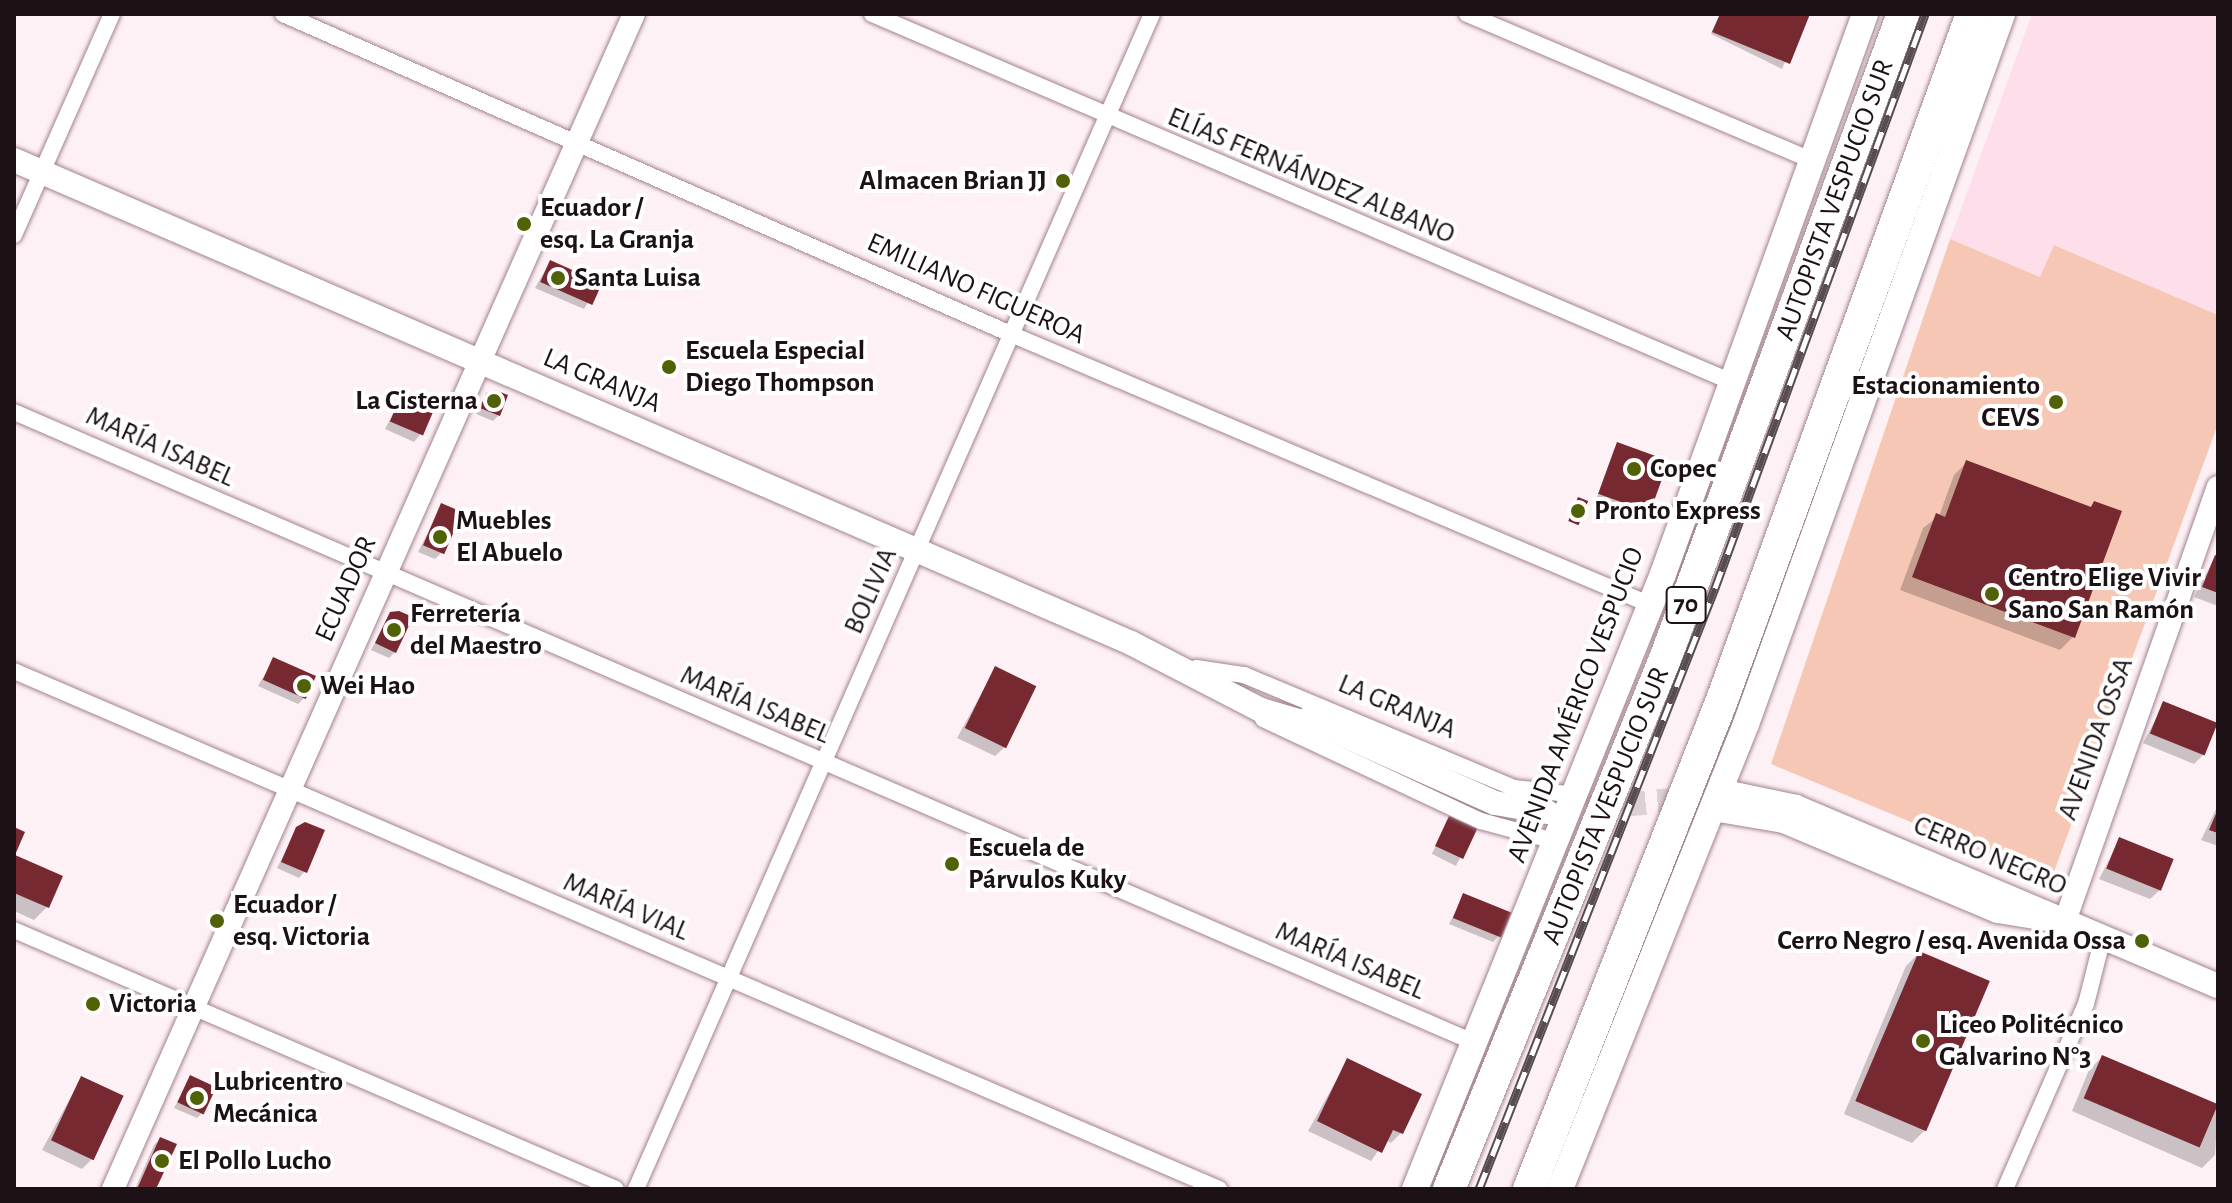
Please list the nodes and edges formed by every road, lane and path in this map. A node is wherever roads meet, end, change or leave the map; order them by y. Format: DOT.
graph roads {
  1 [pos="112,14"];
  2 [pos="283,14"];
  3 [pos="634,14"];
  4 [pos="872,14"];
  5 [pos="1152,14"];
  6 [pos="1467,14"];
  7 [pos="1865,14"];
  8 [pos="1903,14"];
  9 [pos="1972,14"];
  10 [pos="2002,14"];
  11 [pos="1106,118"];
  12 [pos="578,141"];
  13 [pos="14,160"];
  14 [pos="1813,161"];
  15 [pos="42,172"];
  16 [pos="14,235"];
  17 [pos="1013,335"];
  18 [pos="479,361"];
  19 [pos="1732,382"];
  20 [pos="14,412"];
  21 [pos="2218,487"];
  22 [pos="918,549"];
  23 [pos="385,574"];
  24 [pos="1651,605"];
  25 [pos="1167,659"];
  26 [pos="1196,668"];
  27 [pos="14,671"];
  28 [pos="1218,690"];
  29 [pos="1322,728"];
  30 [pos="824,763"];
  31 [pos="289,790"];
  32 [pos="1576,795"];
  33 [pos="1724,801"];
  34 [pos="1547,812"];
  35 [pos="1558,842"];
  36 [pos="2065,921"];
  37 [pos="14,930"];
  38 [pos="2103,937"];
  39 [pos="729,979"];
  40 [pos="2218,986"];
  41 [pos="193,1006"];
  42 [pos="1476,1043"];
  43 [pos="113,1189"];
  44 [pos="616,1189"];
  45 [pos="636,1189"];
  46 [pos="1219,1189"];
  47 [pos="1415,1189"];
  48 [pos="1449,1189"];
  49 [pos="1529,1189"];
  50 [pos="1560,1189"];
  51 [pos="2005,1189"];
  1 -- 15 [label="street"];
  2 -- 12 [label="street, EMILIANO FIGUEROA"];
  3 -- 12 [label="street, ECUADOR"];
  4 -- 11 [label="street, ELÍAS FERNÁNDEZ ALBANO"];
  5 -- 11 [label="street, BOLIVIA"];
  6 -- 14 [label="street"];
  7 -- 14 [label="main road, AVENIDA AMÉRICO VESPUCIO"];
  8 -- 48 [label="highway, AUTOPISTA VESPUCIO SUR / 70"];
  9 -- 49 [label="highway, 70"];
  10 -- 33 [label="main road"];
  11 -- 17 [label="street, BOLIVIA"];
  11 -- 19 [label="street, ELÍAS FERNÁNDEZ ALBANO"];
  12 -- 17 [label="street, EMILIANO FIGUEROA"];
  12 -- 18 [label="street, ECUADOR"];
  13 -- 15 [label="main road, LA GRANJA"];
  14 -- 19 [label="main road, AVENIDA AMÉRICO VESPUCIO"];
  15 -- 16 [label="street"];
  15 -- 18 [label="main road, LA GRANJA"];
  17 -- 22 [label="street, BOLIVIA"];
  17 -- 24 [label="street, EMILIANO FIGUEROA"];
  18 -- 22 [label="main road, LA GRANJA"];
  18 -- 23 [label="street, ECUADOR"];
  19 -- 24 [label="main road, AVENIDA AMÉRICO VESPUCIO"];
  20 -- 23 [label="street, MARÍA ISABEL"];
  21 -- 36 [label="street, AVENIDA OSSA"];
  22 -- 25 [label="main road, LA GRANJA"];
  22 -- 30 [label="street, BOLIVIA"];
  23 -- 30 [label="street, MARÍA ISABEL"];
  23 -- 31 [label="street, ECUADOR"];
  24 -- 32 [label="main road, AVENIDA AMÉRICO VESPUCIO"];
  25 -- 26 [label="main road, LA GRANJA"];
  25 -- 28 [label="main road, LA GRANJA"];
  26 -- 29 [label="main road, LA GRANJA"];
  26 -- 32 [label="street, LA GRANJA"];
  27 -- 31 [label="street, MARÍA VIAL"];
  28 -- 29 [label="main road, LA GRANJA"];
  28 -- 35 [label="street, LA GRANJA"];
  29 -- 34 [label="main road, LA GRANJA"];
  30 -- 39 [label="street, BOLIVIA"];
  30 -- 42 [label="street, MARÍA ISABEL"];
  31 -- 39 [label="street, MARÍA VIAL"];
  31 -- 41 [label="street, ECUADOR"];
  32 -- 35 [label="main road, AVENIDA AMÉRICO VESPUCIO"];
  33 -- 36 [label="main road"];
  33 -- 50 [label="main road"];
  35 -- 42 [label="main road, AVENIDA AMÉRICO VESPUCIO"];
  36 -- 38 [label="main road, CERRO NEGRO"];
  37 -- 41 [label="street"];
  38 -- 40 [label="main road, CERRO NEGRO"];
  38 -- 51 [label="street"];
  39 -- 45 [label="street, BOLIVIA"];
  39 -- 46 [label="street, MARÍA VIAL"];
  41 -- 43 [label="street, ECUADOR"];
  41 -- 44 [label="street"];
  42 -- 47 [label="main road, AVENIDA AMÉRICO VESPUCIO"];
}
